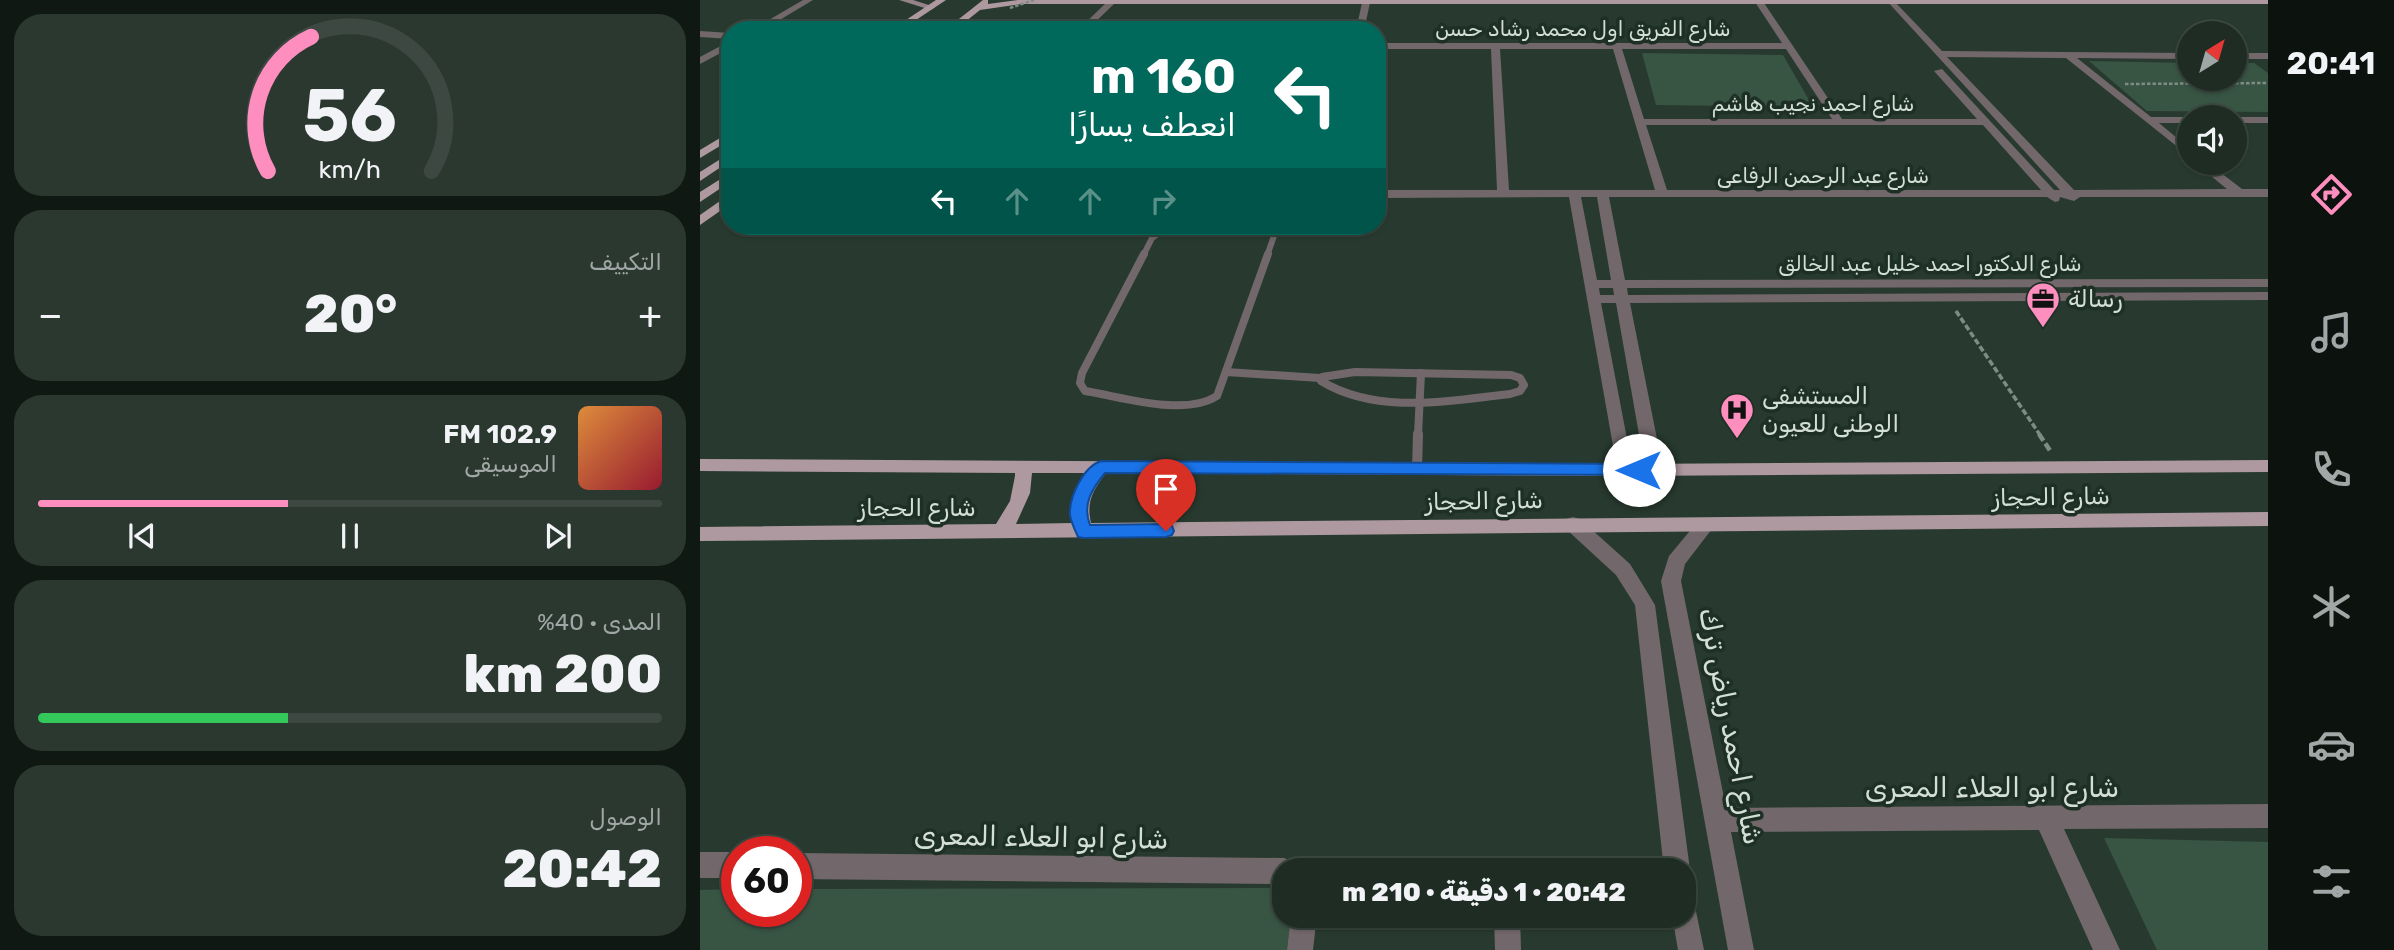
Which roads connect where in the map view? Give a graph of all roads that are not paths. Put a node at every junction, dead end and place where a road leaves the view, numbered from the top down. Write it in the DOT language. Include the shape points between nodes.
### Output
graph roads {
  1 [pos="808,0"];
  2 [pos="902,0"];
  3 [pos="942,0"];
  4 [pos="987,0"];
  5 [pos="1021,1"];
  6 [pos="1875,1"];
  7 [pos="1889,1"];
  8 [pos="2033,1"];
  9 [pos="1759,2"];
  10 [pos="2268,2"];
  11 [pos="1111,3"];
  12 [pos="1366,3"];
  13 [pos="932,7"];
  14 [pos="975,8"];
  15 [pos="772,21"];
  16 [pos="909,21"];
  17 [pos="960,21"];
  18 [pos="1092,21"];
  19 [pos="1362,21"];
  20 [pos="700,34"];
  21 [pos="721,35"];
  22 [pos="1386,46"];
  23 [pos="1495,46"];
  24 [pos="1616,46"];
  25 [pos="1788,46"];
  26 [pos="721,49"];
  27 [pos="1939,54"];
  28 [pos="2068,55"];
  29 [pos="2177,55"];
  30 [pos="2263,56"];
  31 [pos="700,61"];
  32 [pos="2268,63"];
  33 [pos="2149,120"];
  34 [pos="2177,120"];
  35 [pos="2247,120"];
  36 [pos="2268,120"];
  37 [pos="1640,122"];
  38 [pos="1839,122"];
  39 [pos="1985,122"];
  40 [pos="721,141"];
  41 [pos="2177,143"];
  42 [pos="700,155"];
  43 [pos="721,162"];
  44 [pos="2216,175"];
  45 [pos="700,177"];
  46 [pos="721,183"];
  47 [pos="2239,193"];
  48 [pos="2268,193"];
  49 [pos="1386,194"];
  50 [pos="1503,194"];
  51 [pos="1662,194"];
  52 [pos="700,198"];
  53 [pos="2055,198"];
  54 [pos="2075,198"];
  55 [pos="1576,199"];
  56 [pos="1603,199"];
  57 [pos="2268,202"];
  58 [pos="1386,203"];
  59 [pos="721,206"];
  60 [pos="700,221"];
  61 [pos="1155,235"];
  62 [pos="1274,235"];
  63 [pos="2264,289"];
  64 [pos="1593,292"];
  65 [pos="1620,292"];
  66 [pos="1226,372"];
  67 [pos="1421,373"];
  68 [pos="1321,378"];
  69 [pos="1420,401"];
  70 [pos="700,464"];
  71 [pos="2268,466"];
  72 [pos="1023,467"];
  73 [pos="1101,467"];
  74 [pos="1417,469"];
  75 [pos="1654,469"];
  76 [pos="1624,470"];
  77 [pos="2267,520"];
  78 [pos="1573,524"];
  79 [pos="1706,525"];
  80 [pos="1001,532"];
  81 [pos="1084,532"];
  82 [pos="700,534"];
  83 [pos="2268,816"];
  84 [pos="2046,818"];
  85 [pos="1716,820"];
  86 [pos="1676,858"];
  87 [pos="700,865"];
  88 [pos="721,865"];
  89 [pos="812,866"];
  90 [pos="1272,871"];
  91 [pos="1303,928"];
  92 [pos="1507,928"];
  93 [pos="1688,928"];
  94 [pos="1300,950"];
  95 [pos="1508,950"];
  96 [pos="1691,950"];
  97 [pos="1741,950"];
  98 [pos="2107,950"];
  1 -- 15 [label="street"];
  2 -- 13 [label="main road"];
  3 -- 13 [label="main road"];
  4 -- 14 [label="main road"];
  5 -- 11 [label="main road"];
  5 -- 14 [label="main road"];
  6 -- 7 [label="main road"];
  6 -- 9 [label="main road"];
  6 -- 39 [label="street"];
  7 -- 8 [label="main road"];
  7 -- 27 [label="street"];
  8 -- 10 [label="main road"];
  9 -- 12 [label="main road"];
  9 -- 25 [label="street"];
  11 -- 12 [label="main road"];
  11 -- 18 [label="street"];
  12 -- 19 [label="street"];
  13 -- 16 [label="main road"];
  14 -- 17 [label="main road"];
  20 -- 21 [label="street"];
  22 -- 23 [label="street, شارع الفريق اول محمد رشاد حسن"];
  23 -- 24 [label="street, شارع الفريق اول محمد رشاد حسن"];
  23 -- 50 [label="street"];
  24 -- 25 [label="street, شارع الفريق اول محمد رشاد حسن"];
  24 -- 37 [label="street"];
  25 -- 38 [label="street"];
  26 -- 31 [label="street"];
  27 -- 28 [label="street"];
  27 -- 54 [label="street"];
  28 -- 29 [label="street"];
  28 -- 33 [label="street"];
  30 -- 32 [label="street"];
  33 -- 34 [label="street"];
  33 -- 41 [label="street"];
  35 -- 36 [label="street"];
  37 -- 38 [label="street, شارع احمد نجيب هاشم"];
  37 -- 51 [label="street"];
  38 -- 39 [label="street, شارع احمد نجيب هاشم"];
  39 -- 53 [label="street"];
  40 -- 42 [label="main road"];
  43 -- 45 [label="main road"];
  44 -- 47 [label="street"];
  46 -- 52 [label="main road"];
  47 -- 48 [label="street, شارع عبد الرحمن الرفاعى"];
  47 -- 54 [label="street, شارع عبد الرحمن الرفاعى"];
  49 -- 50 [label="street, شارع عبد الرحمن الرفاعى"];
  50 -- 55 [label="street, شارع عبد الرحمن الرفاعى"];
  51 -- 53 [label="street, شارع عبد الرحمن الرفاعى"];
  51 -- 56 [label="street, شارع عبد الرحمن الرفاعى"];
  53 -- 54 [label="street, شارع عبد الرحمن الرفاعى"];
  53 -- 56 [label="street, شارع عبد الرحمن الرفاعى"];
  54 -- 57 [label="street, شارع عبد الرحمن الرفاعى"];
  55 -- 56 [label="street, شارع عبد الرحمن الرفاعى"];
  55 -- 58 [label="street, شارع عبد الرحمن الرفاعى"];
  55 -- 64 [label="street"];
  56 -- 65 [label="street"];
  59 -- 60 [label="main road"];
  61 -- 66 [label="lane" via="1082,373 1081,387 1097,394 1191,407 1217,396"];
  62 -- 66 [label="lane"];
  63 -- 65 [label="street, شارع الدكتور احمد خليل عبد الخالق"];
  63 -- 65 [label="street, شارع الدكتور احمد خليل عبد الخالق" via="1947,297"];
  64 -- 65 [label="street, شارع الدكتور احمد خليل عبد الخالق"];
  64 -- 76 [label="street"];
  65 -- 75 [label="street"];
  66 -- 68 [label="lane"];
  67 -- 68 [label="lane" via="1355,372"];
  67 -- 69 [label="lane"];
  67 -- 69 [label="lane" via="1511,374 1524,384 1510,394"];
  68 -- 69 [label="lane" via="1329,387 1363,398"];
  69 -- 74 [label="lane"];
  70 -- 72 [label="main road, شارع الحجاز"];
  71 -- 75 [label="main road, شارع الحجاز"];
  72 -- 73 [label="main road, شارع الحجاز"];
  72 -- 80 [label="main road" via="1021,498"];
  73 -- 74 [label="main road, شارع الحجاز"];
  73 -- 81 [label="main road" via="1079,500"];
  74 -- 76 [label="main road, شارع الحجاز"];
  75 -- 76 [label="main road, شارع الحجاز"];
  77 -- 79 [label="main road, شارع الحجاز"];
  78 -- 79 [label="main road, شارع الحجاز"];
  78 -- 81 [label="main road, شارع الحجاز"];
  78 -- 86 [label="street" via="1618,562 1635,582 1645,606"];
  79 -- 85 [label="street, شارع احمد رياض ترك" via="1676,561 1671,581"];
  80 -- 81 [label="main road, شارع الحجاز"];
  80 -- 82 [label="main road, شارع الحجاز"];
  83 -- 84 [label="street, شارع ابو العلاء المعرى"];
  84 -- 85 [label="street, شارع ابو العلاء المعرى"];
  84 -- 98 [label="street"];
  85 -- 97 [label="street, شارع احمد رياض ترك"];
  87 -- 88 [label="street"];
  89 -- 90 [label="street, شارع ابو العلاء المعرى"];
  91 -- 94 [label="street"];
  92 -- 95 [label="street"];
  93 -- 96 [label="street"];
}
